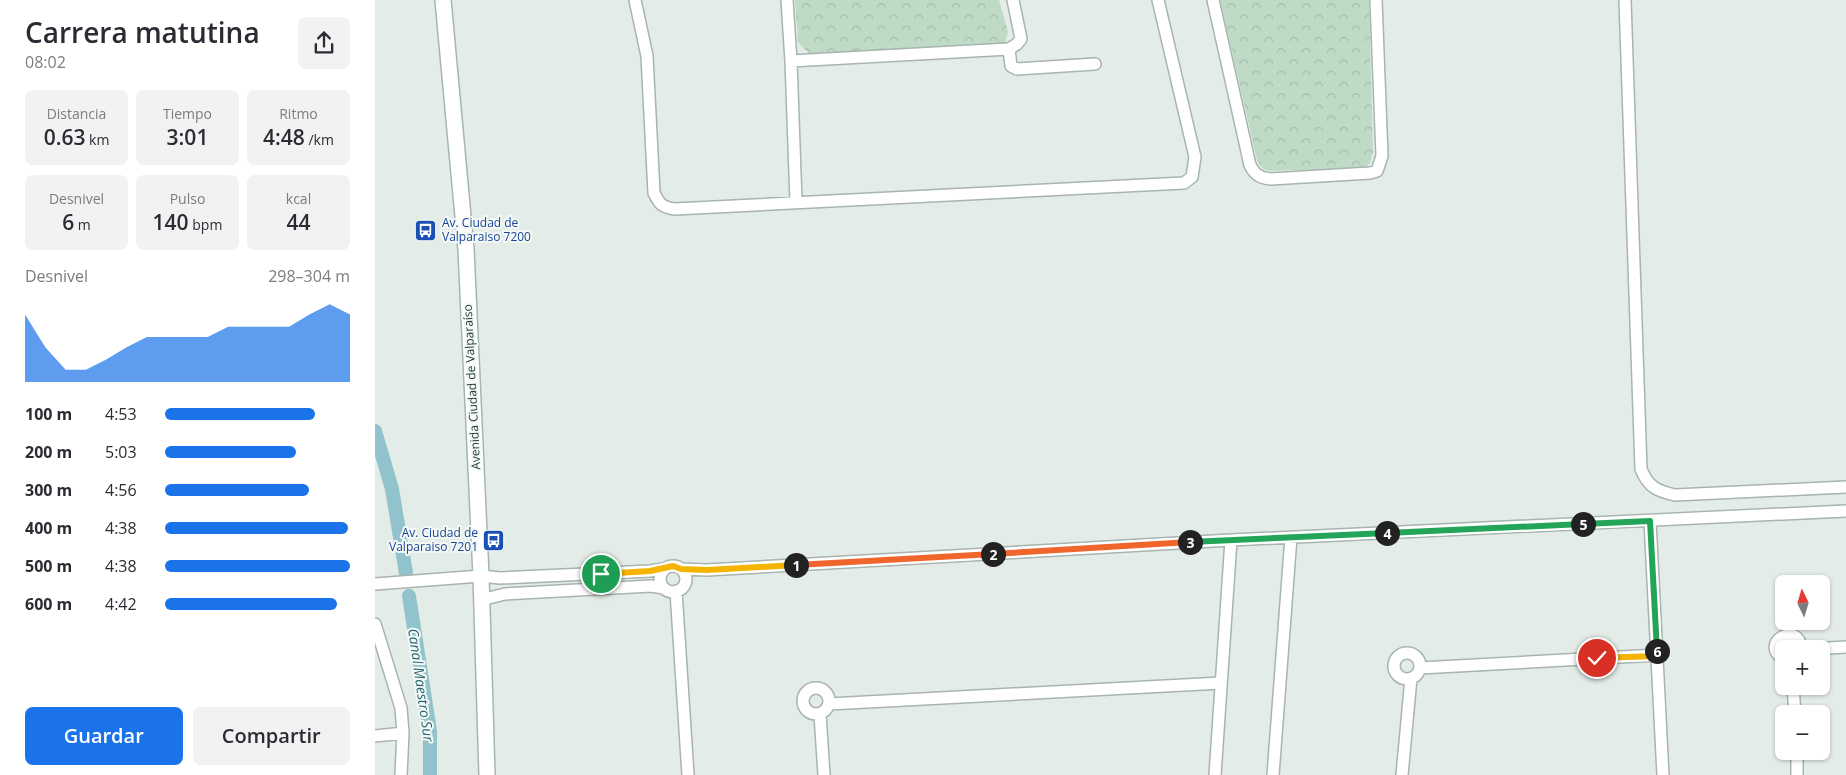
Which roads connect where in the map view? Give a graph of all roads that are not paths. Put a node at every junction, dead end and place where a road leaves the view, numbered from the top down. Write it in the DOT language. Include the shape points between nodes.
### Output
graph roads {
  1 [pos="443,0"];
  2 [pos="635,0"];
  3 [pos="787,0"];
  4 [pos="1013,0"];
  5 [pos="1158,0"];
  6 [pos="1213,0"];
  7 [pos="1377,0"];
  8 [pos="1625,0"];
  9 [pos="1009,49"];
  10 [pos="791,61"];
  11 [pos="1095,64"];
  12 [pos="796,202"];
  13 [pos="1846,487"];
  14 [pos="1846,511"];
  15 [pos="1650,521"];
  16 [pos="1291,537"];
  17 [pos="1231,540"];
  18 [pos="664,569"];
  19 [pos="681,569"];
  20 [pos="707,570"];
  21 [pos="481,576"];
  22 [pos="375,584"];
  23 [pos="664,588"];
  24 [pos="680,588"];
  25 [pos="481,600"];
  26 [pos="375,624"];
  27 [pos="1778,640"];
  28 [pos="1798,640"];
  29 [pos="1846,647"];
  30 [pos="1830,648"];
  31 [pos="1657,656"];
  32 [pos="1420,668"];
  33 [pos="1411,678"];
  34 [pos="1221,683"];
  35 [pos="829,704"];
  36 [pos="820,714"];
  37 [pos="403,733"];
  38 [pos="375,736"];
  39 [pos="1797,760"];
  40 [pos="401,775"];
  41 [pos="487,775"];
  42 [pos="688,775"];
  43 [pos="824,775"];
  44 [pos="1215,775"];
  45 [pos="1273,775"];
  46 [pos="1402,775"];
  47 [pos="1663,775"];
  48 [pos="1797,775"];
  1 -- 21 [label="main road, Avenida Ciudad de Valparaíso" via="466,249"];
  2 -- 12 [label="street" via="647,56 654,193 659,204 675,209"];
  3 -- 10 [label="street"];
  4 -- 9 [label="street" via="1021,39"];
  5 -- 12 [label="street" via="1195,157 1192,177 1184,183"];
  6 -- 7 [label="street" via="1250,165 1254,173 1271,179 1377,171 1382,156"];
  8 -- 13 [label="street" via="1641,468 1645,480 1663,493 1675,495"];
  9 -- 10 [label="street"];
  9 -- 11 [label="street" via="1011,66 1017,69"];
  10 -- 12 [label="street"];
  14 -- 15 [label="street"];
  15 -- 16 [label="street"];
  15 -- 31 [label="street"];
  16 -- 17 [label="street"];
  16 -- 45 [label="street"];
  17 -- 20 [label="street"];
  17 -- 34 [label="street"];
  18 -- 19 [label="street" via="673,566"];
  18 -- 21 [label="street" via="501,578"];
  18 -- 23 [label="street" via="660,576"];
  19 -- 20 [label="street"];
  19 -- 24 [label="street" via="685,576"];
  20 -- 24 [label="street" via="692,576"];
  21 -- 22 [label="street"];
  21 -- 25 [label="main road, Avenida Ciudad de Valparaíso"];
  23 -- 24 [label="street" via="668,591"];
  23 -- 25 [label="street" via="505,594"];
  24 -- 42 [label="street"];
  25 -- 41 [label="main road, Avenida Ciudad de Valparaíso"];
  26 -- 37 [label="street" via="398,694"];
  27 -- 28 [label="street" via="1783,635 1792,635"];
  29 -- 30 [label="street"];
  31 -- 32 [label="street"];
  31 -- 47 [label="street"];
  32 -- 33 [label="street"];
  32 -- 33 [label="street" via="1415,656 1407,653 1399,656 1394,663 1395,672 1402,678"];
  33 -- 46 [label="street"];
  34 -- 35 [label="street"];
  34 -- 44 [label="street"];
  35 -- 36 [label="street"];
  35 -- 36 [label="street" via="828,695 821,689 812,689 805,695 805,707"];
  36 -- 43 [label="street"];
  37 -- 38 [label="street"];
  37 -- 40 [label="street"];
  39 -- 48 [label="street"];
}
